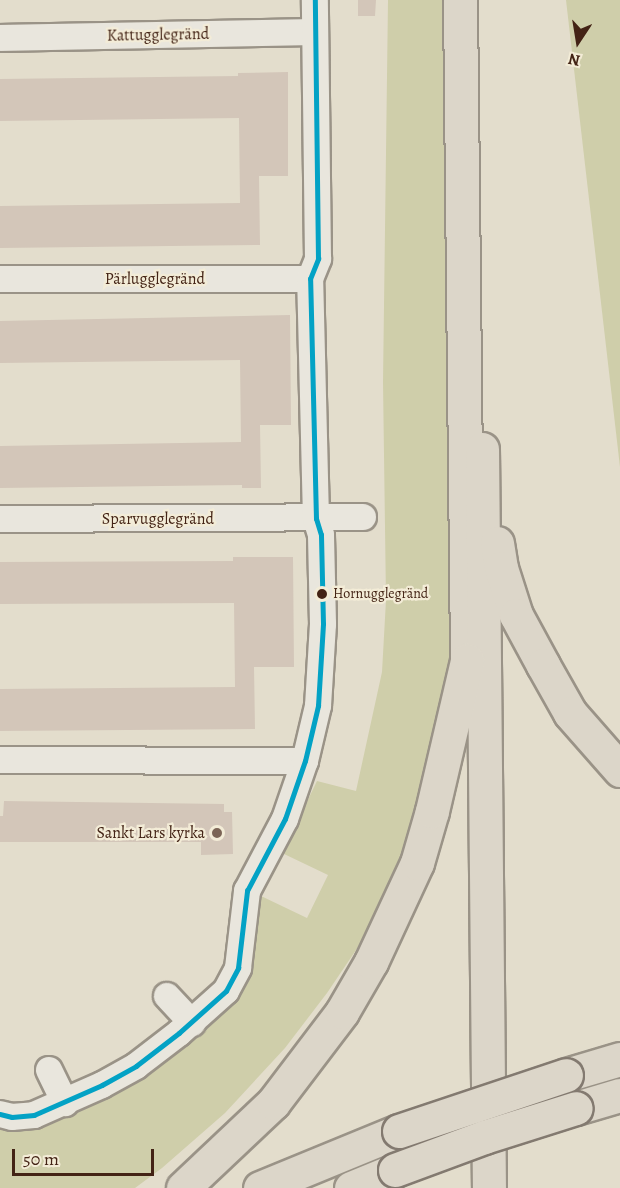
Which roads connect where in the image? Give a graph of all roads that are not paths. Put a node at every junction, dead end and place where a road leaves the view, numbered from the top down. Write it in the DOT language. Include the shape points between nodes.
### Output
graph roads {
  1 [pos="315,0"];
  2 [pos="460,0"];
  3 [pos="476,0"];
  4 [pos="315,32"];
  5 [pos="0,38"];
  6 [pos="0,279"];
  7 [pos="310,279"];
  8 [pos="482,449"];
  9 [pos="363,518"];
  10 [pos="0,519"];
  11 [pos="316,519"];
  12 [pos="467,660"];
  13 [pos="0,760"];
  14 [pos="305,761"];
  15 [pos="620,770"];
  16 [pos="167,996"];
  17 [pos="192,1023"];
  18 [pos="620,1059"];
  19 [pos="49,1070"];
  20 [pos="620,1095"];
  21 [pos="65,1103"];
  22 [pos="0,1114"];
  23 [pos="183,1188"];
  24 [pos="260,1188"];
  25 [pos="351,1188"];
  26 [pos="472,1188"];
  27 [pos="489,1188"];
  1 -- 4 [label="street"];
  2 -- 12 [label="main road"];
  3 -- 8 [label="main road"];
  4 -- 5 [label="street, Kattugglegränd"];
  4 -- 7 [label="street" via="318,259"];
  6 -- 7 [label="street, Pärlugglegränd"];
  7 -- 11 [label="street"];
  8 -- 15 [label="main road" via="501,568 516,615 570,713"];
  8 -- 27 [label="main road"];
  9 -- 11 [label="street, Sparvugglegränd"];
  10 -- 11 [label="street, Sparvugglegränd"];
  11 -- 14 [label="street" via="321,535 322,670"];
  12 -- 23 [label="main road" via="417,863 371,962 342,1012 273,1103"];
  12 -- 26 [label="main road"];
  13 -- 14 [label="street"];
  14 -- 17 [label="street" via="285,819 247,891 238,968 226,991"];
  16 -- 17 [label="street"];
  17 -- 21 [label="street" via="135,1065"];
  18 -- 24 [label="main road, bridge" via="399,1131"];
  19 -- 21 [label="street"];
  20 -- 25 [label="main road, bridge" via="484,1137"];
  21 -- 22 [label="street" via="34,1115"];
}
